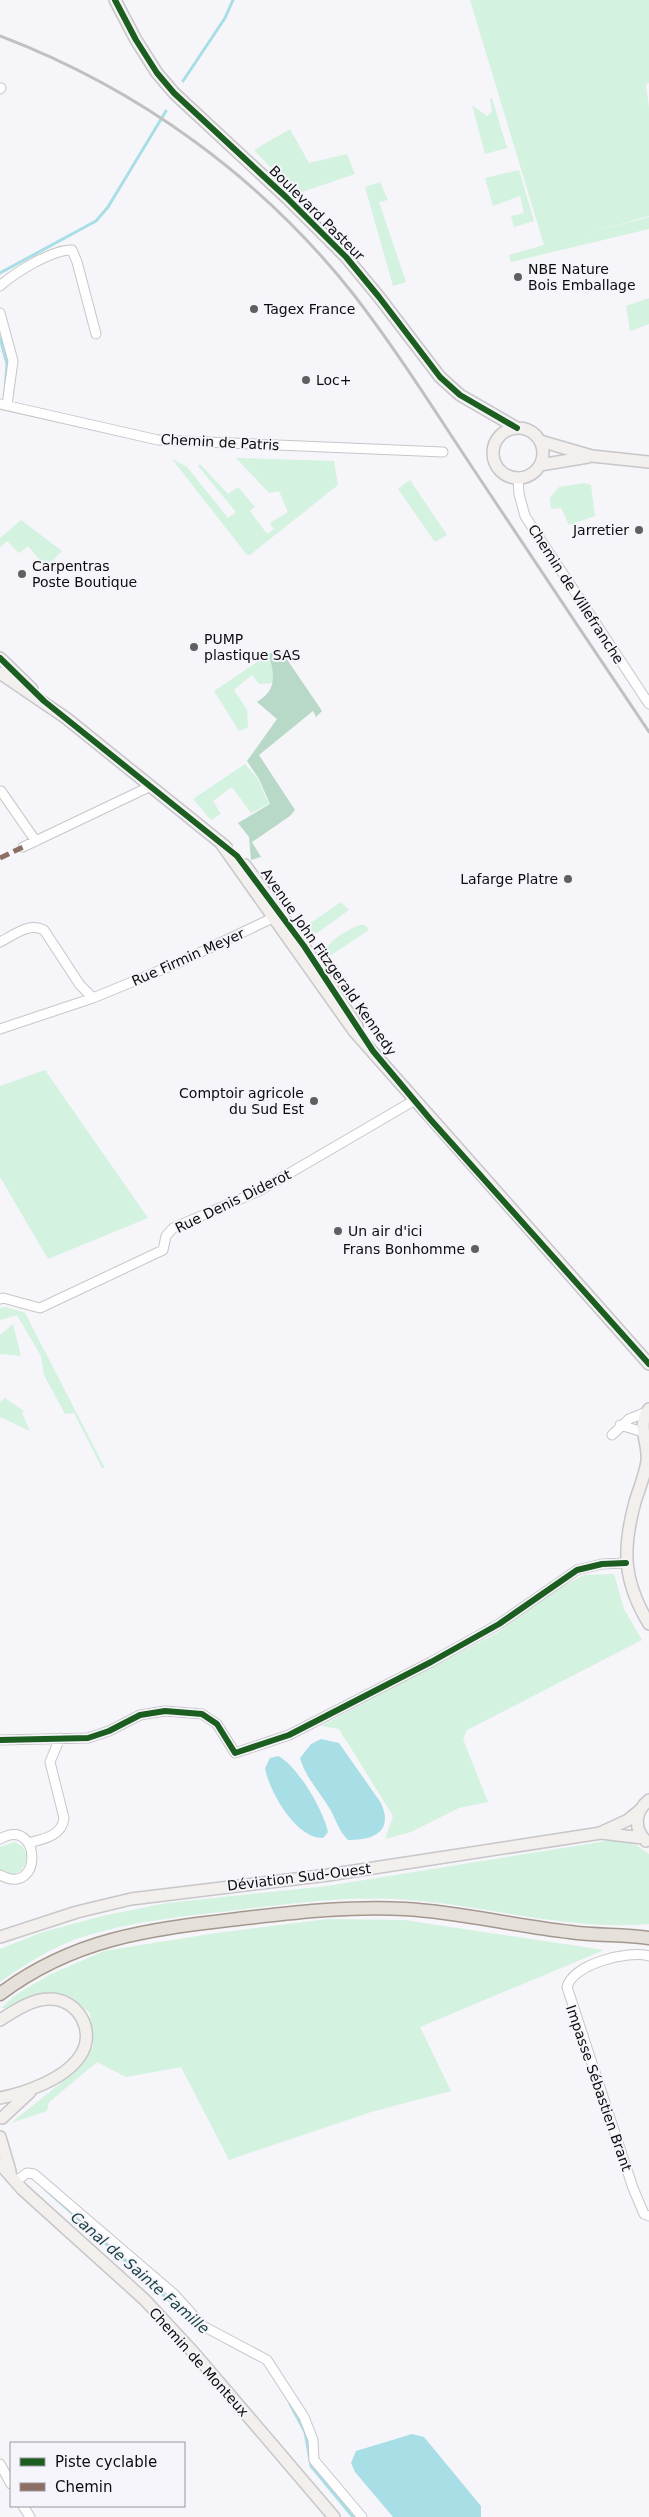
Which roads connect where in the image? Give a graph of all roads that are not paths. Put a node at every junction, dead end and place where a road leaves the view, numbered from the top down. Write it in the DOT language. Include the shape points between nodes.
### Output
graph roads {
  1 [pos="116,0"];
  2 [pos="0,286"];
  3 [pos="0,313"];
  4 [pos="96,334"];
  5 [pos="4,404"];
  6 [pos="491,413"];
  7 [pos="517,428"];
  8 [pos="499,438"];
  9 [pos="540,441"];
  10 [pos="443,452"];
  11 [pos="592,456"];
  12 [pos="649,462"];
  13 [pos="540,465"];
  14 [pos="518,478"];
  15 [pos="0,658"];
  16 [pos="0,673"];
  17 [pos="44,701"];
  18 [pos="649,704"];
  19 [pos="151,786"];
  20 [pos="1,791"];
  21 [pos="35,840"];
  22 [pos="23,847"];
  23 [pos="278,916"];
  24 [pos="0,942"];
  25 [pos="93,998"];
  26 [pos="0,1029"];
  27 [pos="415,1100"];
  28 [pos="0,1299"];
  29 [pos="647,1364"];
  30 [pos="648,1410"];
  31 [pos="620,1425"];
  32 [pos="612,1435"];
  33 [pos="646,1438"];
  34 [pos="649,1482"];
  35 [pos="634,1507"];
  36 [pos="626,1562"];
  37 [pos="649,1624"];
  38 [pos="60,1738"];
  39 [pos="0,1740"];
  40 [pos="649,1800"];
  41 [pos="639,1811"];
  42 [pos="601,1833"];
  43 [pos="0,1839"];
  44 [pos="646,1841"];
  45 [pos="28,1843"];
  46 [pos="0,1875"];
  47 [pos="649,1931"];
  48 [pos="630,1935"];
  49 [pos="0,1937"];
  50 [pos="649,1938"];
  51 [pos="649,1956"];
  52 [pos="0,1994"];
  53 [pos="0,2020"];
  54 [pos="33,2090"];
  55 [pos="0,2098"];
  56 [pos="1,2119"];
  57 [pos="0,2137"];
  58 [pos="0,2164"];
  59 [pos="13,2178"];
  60 [pos="649,2216"];
  61 [pos="0,2464"];
  62 [pos="10,2482"];
  63 [pos="334,2517"];
  64 [pos="362,2517"];
  1 -- 6 [label="street, Boulevard Pasteur" via="136,40 174,93 346,257 440,378 460,395"];
  2 -- 4 [label="street" via="9,277 62,250 72,250"];
  3 -- 5 [label="street" via="13,361"];
  5 -- 10 [label="street, Chemin de Patris" via="158,440"];
  6 -- 7 [label="street, Boulevard Pasteur"];
  6 -- 8 [label="street"];
  7 -- 8 [label="street"];
  7 -- 9 [label="street" via="530,432"];
  8 -- 14 [label="street" via="494,450 496,464 505,474"];
  9 -- 11 [label="street"];
  9 -- 13 [label="street" via="543,448"];
  11 -- 12 [label="street"];
  11 -- 13 [label="street"];
  13 -- 14 [label="street" via="531,474"];
  14 -- 18 [label="street, Chemin de Villefranche" via="525,516"];
  15 -- 17 [label="street, Avenue John Fitzgerald Kennedy"];
  16 -- 17 [label="street, Avenue John Fitzgerald Kennedy"];
  17 -- 19 [label="street, Avenue John Fitzgerald Kennedy"];
  19 -- 21 [label="street"];
  19 -- 23 [label="street, Avenue John Fitzgerald Kennedy" via="220,842"];
  20 -- 21 [label="street"];
  21 -- 22 [label="street"];
  23 -- 25 [label="street, Rue Firmin Meyer"];
  23 -- 27 [label="street, Avenue John Fitzgerald Kennedy" via="338,1012"];
  24 -- 25 [label="street" via="28,927 44,930 80,985"];
  25 -- 26 [label="street, Rue Firmin Meyer"];
  27 -- 28 [label="street, Rue Denis Diderot" via="259,1191 173,1228 166,1236 163,1250 40,1308"];
  27 -- 29 [label="street, Avenue John Fitzgerald Kennedy"];
  30 -- 31 [label="street"];
  30 -- 33 [label="street" via="642,1425"];
  31 -- 32 [label="street"];
  31 -- 33 [label="street"];
  33 -- 35 [label="street" via="647,1461"];
  34 -- 35 [label="street"];
  35 -- 36 [label="street"];
  36 -- 37 [label="street" via="632,1592"];
  36 -- 38 [label="street" via="577,1570 499,1624 423,1667 289,1735 235,1753 217,1724 202,1714 186,1712 140,1715 88,1738"];
  38 -- 39 [label="street"];
  38 -- 45 [label="street" via="50,1762 63,1824 56,1834"];
  40 -- 41 [label="street"];
  41 -- 42 [label="street"];
  41 -- 44 [label="street" via="637,1825"];
  42 -- 44 [label="street"];
  42 -- 49 [label="street, Déviation Sud-Ouest" via="328,1875 131,1899 77,1912"];
  43 -- 45 [label="street" via="16,1836"];
  45 -- 46 [label="street" via="33,1855 28,1872 16,1878"];
  47 -- 48 [label="main road"];
  48 -- 50 [label="main road"];
  48 -- 52 [label="main road" via="567,1932 407,1909 342,1908 162,1928 104,1940 36,1970"];
  51 -- 60 [label="street, Impasse Sébastien Brant" via="603,1960 572,1976 567,1987 633,2188 644,2214"];
  53 -- 54 [label="street" via="29,2004 49,1998 72,2006 83,2020 87,2037 81,2056"];
  54 -- 55 [label="street"];
  54 -- 56 [label="street"];
  57 -- 59 [label="street"];
  58 -- 59 [label="street, Chemin de Monteux"];
  59 -- 63 [label="street, Chemin de Monteux" via="145,2300"];
  59 -- 64 [label="street" via="27,2172 34,2174 174,2294 203,2326 267,2360 304,2417 313,2440 314,2460"];
  61 -- 62 [label="street"];
}
